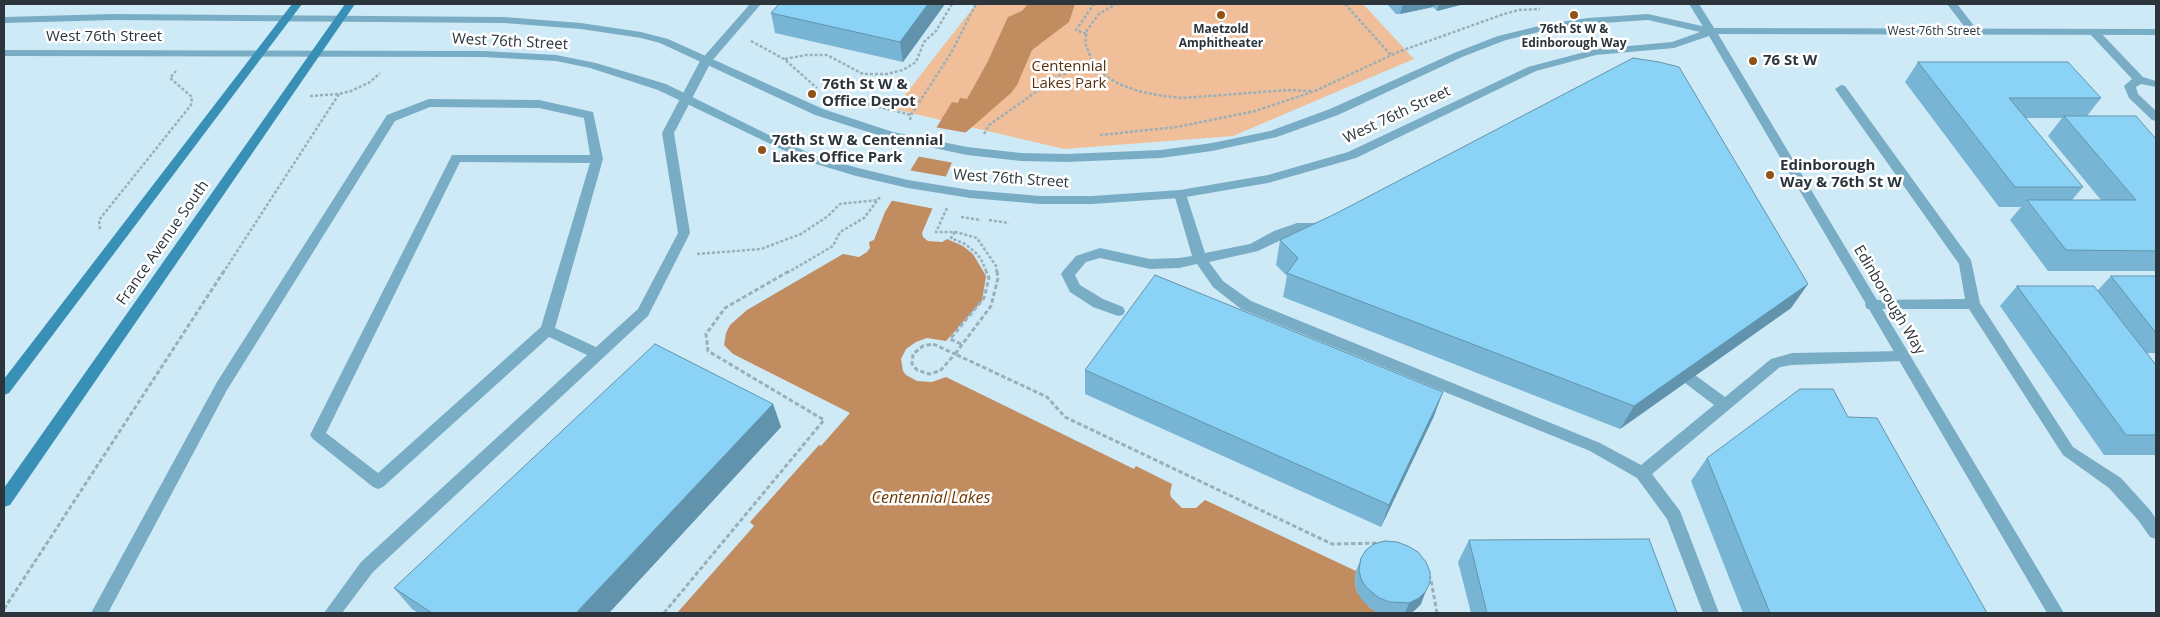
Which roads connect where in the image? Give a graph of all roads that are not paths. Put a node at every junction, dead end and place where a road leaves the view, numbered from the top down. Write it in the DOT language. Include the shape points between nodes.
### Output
graph roads {
  1 [pos="297,4"];
  2 [pos="350,4"];
  3 [pos="756,4"];
  4 [pos="1694,4"];
  5 [pos="1952,4"];
  6 [pos="286,19"];
  7 [pos="4,20"];
  8 [pos="338,20"];
  9 [pos="1711,32"];
  10 [pos="1974,32"];
  11 [pos="2094,32"];
  12 [pos="2156,32"];
  13 [pos="4,53"];
  14 [pos="259,54"];
  15 [pos="315,54"];
  16 [pos="706,61"];
  17 [pos="2140,80"];
  18 [pos="2156,84"];
  19 [pos="1842,89"];
  20 [pos="687,99"];
  21 [pos="2156,117"];
  22 [pos="597,159"];
  23 [pos="1180,194"];
  24 [pos="1331,238"];
  25 [pos="1200,260"];
  26 [pos="1872,304"];
  27 [pos="1973,304"];
  28 [pos="1118,311"];
  29 [pos="547,330"];
  30 [pos="597,353"];
  31 [pos="1903,356"];
  32 [pos="1690,380"];
  33 [pos="4,389"];
  34 [pos="1725,405"];
  35 [pos="1642,473"];
  36 [pos="4,500"];
  37 [pos="2156,532"];
  38 [pos="99,613"];
  39 [pos="332,613"];
  40 [pos="1711,613"];
  41 [pos="2056,613"];
  1 -- 6 [label="main road"];
  2 -- 8 [label="main road, France Avenue South"];
  3 -- 16 [label="street"];
  4 -- 9 [label="street, Edinborough Way"];
  5 -- 10 [label="street"];
  6 -- 7 [label="street, West 76th Street" via="113,17"];
  6 -- 8 [label="street, West 76th Street"];
  6 -- 14 [label="main road"];
  8 -- 15 [label="main road, France Avenue South"];
  8 -- 16 [label="street, West 76th Street" via="504,20 581,26 641,34 682,48"];
  9 -- 10 [label="street, West 76th Street"];
  9 -- 16 [label="street, West 76th Street" via="1648,17 1596,20 1522,32 1458,55 1314,120 1273,134 1212,147 1113,158 1021,157 982,147 911,140 819,112"];
  9 -- 23 [label="street, West 76th Street" via="1674,45 1596,52 1552,63 1515,77 1352,155 1268,180"];
  9 -- 26 [label="street, Edinborough Way"];
  10 -- 11 [label="street, West 76th Street"];
  11 -- 12 [label="street, West 76th Street"];
  11 -- 17 [label="street"];
  13 -- 14 [label="street, West 76th Street"];
  14 -- 15 [label="street, West 76th Street"];
  14 -- 33 [label="main road"];
  15 -- 20 [label="street, West 76th Street" via="484,54 556,58 628,75"];
  15 -- 36 [label="main road, France Avenue South"];
  16 -- 20 [label="street"];
  17 -- 18 [label="street"];
  17 -- 21 [label="street" via="2130,86 2133,95"];
  19 -- 27 [label="street" via="1966,262"];
  20 -- 23 [label="street, West 76th Street" via="755,134 838,167 890,180 970,194 1040,200"];
  20 -- 30 [label="street" via="668,133 684,233 643,312"];
  22 -- 29 [label="street"];
  22 -- 29 [label="street" via="456,158 318,434 378,482"];
  22 -- 38 [label="street" via="589,115 540,104 429,103 391,118 222,386"];
  23 -- 25 [label="street"];
  24 -- 25 [label="street" via="1318,228 1297,227 1253,248"];
  25 -- 28 [label="street" via="1150,264 1100,253 1081,259 1068,274 1075,288"];
  25 -- 35 [label="street" via="1218,284 1246,305 1595,447"];
  26 -- 27 [label="street"];
  26 -- 31 [label="street, Edinborough Way"];
  27 -- 37 [label="street" via="2068,451 2115,483"];
  29 -- 30 [label="street"];
  30 -- 39 [label="street" via="367,567"];
  31 -- 34 [label="street" via="1792,359 1776,363"];
  31 -- 41 [label="street, Edinborough Way"];
  32 -- 34 [label="street"];
  34 -- 35 [label="street"];
  35 -- 40 [label="street" via="1674,516"];
}
